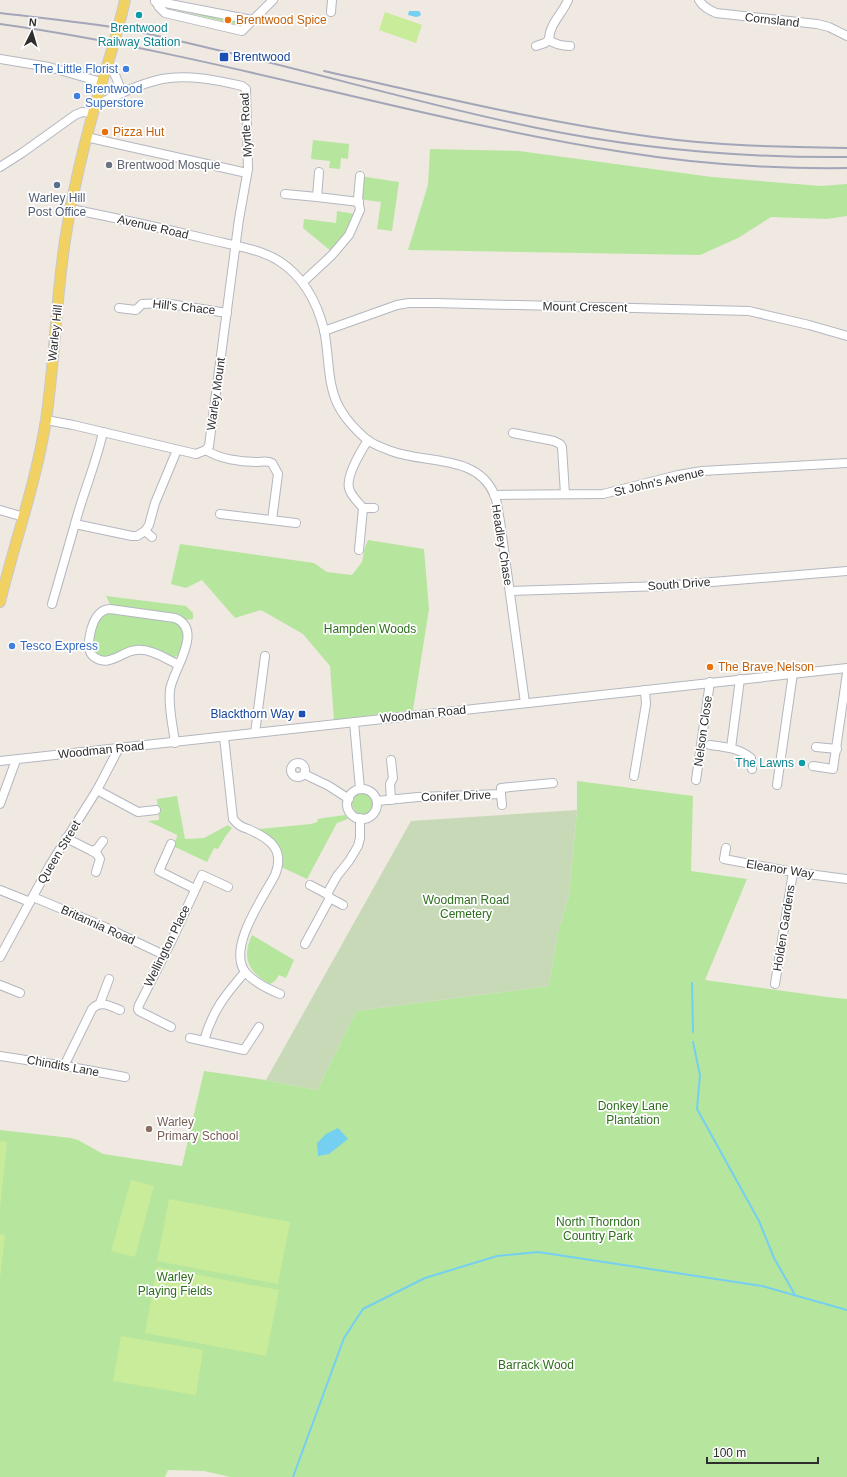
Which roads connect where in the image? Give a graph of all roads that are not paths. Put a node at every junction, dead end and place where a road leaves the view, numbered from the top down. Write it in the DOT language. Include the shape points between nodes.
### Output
graph roads {
  1 [pos="125,0"];
  2 [pos="273,0"];
  3 [pos="332,0"];
  4 [pos="568,0"];
  5 [pos="699,0"];
  6 [pos="155,1"];
  7 [pos="331,12"];
  8 [pos="252,20"];
  9 [pos="847,36"];
  10 [pos="549,40"];
  11 [pos="536,46"];
  12 [pos="570,46"];
  13 [pos="109,58"];
  14 [pos="0,59"];
  15 [pos="101,82"];
  16 [pos="122,93"];
  17 [pos="94,109"];
  18 [pos="86,137"];
  19 [pos="0,167"];
  20 [pos="319,172"];
  21 [pos="247,173"];
  22 [pos="360,176"];
  23 [pos="286,194"];
  24 [pos="317,197"];
  25 [pos="359,202"];
  26 [pos="71,209"];
  27 [pos="235,245"];
  28 [pos="303,282"];
  29 [pos="119,308"];
  30 [pos="227,313"];
  31 [pos="324,331"];
  32 [pos="847,336"];
  33 [pos="46,420"];
  34 [pos="104,432"];
  35 [pos="517,436"];
  36 [pos="368,440"];
  37 [pos="177,450"];
  38 [pos="206,450"];
  39 [pos="847,463"];
  40 [pos="565,494"];
  41 [pos="494,495"];
  42 [pos="363,508"];
  43 [pos="374,508"];
  44 [pos="0,510"];
  45 [pos="220,514"];
  46 [pos="24,517"];
  47 [pos="272,520"];
  48 [pos="296,522"];
  49 [pos="76,524"];
  50 [pos="359,550"];
  51 [pos="847,571"];
  52 [pos="510,591"];
  53 [pos="1,597"];
  54 [pos="52,604"];
  55 [pos="266,656"];
  56 [pos="179,665"];
  57 [pos="847,668"];
  58 [pos="847,672"];
  59 [pos="793,673"];
  60 [pos="740,679"];
  61 [pos="710,682"];
  62 [pos="645,690"];
  63 [pos="525,703"];
  64 [pos="354,722"];
  65 [pos="256,733"];
  66 [pos="224,737"];
  67 [pos="174,743"];
  68 [pos="710,745"];
  69 [pos="816,747"];
  70 [pos="119,748"];
  71 [pos="731,748"];
  72 [pos="837,749"];
  73 [pos="16,760"];
  74 [pos="391,760"];
  75 [pos="0,761"];
  76 [pos="813,766"];
  77 [pos="752,769"];
  78 [pos="304,774"];
  79 [pos="634,776"];
  80 [pos="696,780"];
  81 [pos="553,783"];
  82 [pos="777,785"];
  83 [pos="501,788"];
  84 [pos="360,789"];
  85 [pos="97,790"];
  86 [pos="348,799"];
  87 [pos="391,800"];
  88 [pos="377,801"];
  89 [pos="0,804"];
  90 [pos="502,805"];
  91 [pos="156,810"];
  92 [pos="360,818"];
  93 [pos="66,838"];
  94 [pos="103,841"];
  95 [pos="171,844"];
  96 [pos="726,848"];
  97 [pos="92,851"];
  98 [pos="96,872"];
  99 [pos="793,872"];
  100 [pos="847,879"];
  101 [pos="310,886"];
  102 [pos="228,887"];
  103 [pos="195,889"];
  104 [pos="0,890"];
  105 [pos="328,896"];
  106 [pos="32,900"];
  107 [pos="343,905"];
  108 [pos="304,944"];
  109 [pos="164,955"];
  110 [pos="0,957"];
  111 [pos="245,972"];
  112 [pos="109,979"];
  113 [pos="775,984"];
  114 [pos="0,985"];
  115 [pos="20,993"];
  116 [pos="280,994"];
  117 [pos="100,1003"];
  118 [pos="120,1010"];
  119 [pos="171,1027"];
  120 [pos="259,1027"];
  121 [pos="190,1038"];
  122 [pos="204,1041"];
  123 [pos="0,1056"];
  124 [pos="64,1066"];
  125 [pos="125,1077"];
  1 -- 13 [label="main road, Warley Hill, bridge"];
  2 -- 8 [label="street"];
  3 -- 7 [label="street"];
  4 -- 10 [label="street" via="552,28"];
  5 -- 9 [label="street, Cornsland" via="707,9 716,13 817,24"];
  6 -- 8 [label="street"];
  6 -- 8 [label="street" via="165,13 242,31"];
  10 -- 11 [label="street"];
  10 -- 12 [label="street" via="561,46"];
  13 -- 15 [label="main road, Warley Hill"];
  13 -- 16 [label="street"];
  14 -- 15 [label="street" via="69,72"];
  15 -- 17 [label="main road, Warley Hill"];
  16 -- 17 [label="street, Myrtle Road"];
  16 -- 21 [label="street, Myrtle Road" via="162,79 173,78 242,86 246,89"];
  17 -- 18 [label="main road, Warley Hill"];
  17 -- 19 [label="street, Myrtle Road" via="75,115"];
  18 -- 21 [label="street"];
  18 -- 26 [label="main road, Warley Hill"];
  20 -- 24 [label="street"];
  21 -- 27 [label="street, Warley Mount"];
  22 -- 25 [label="street"];
  23 -- 24 [label="street"];
  24 -- 25 [label="street"];
  25 -- 28 [label="street" via="359,213 348,235 332,255"];
  26 -- 27 [label="street, Avenue Road"];
  26 -- 33 [label="main road, Warley Hill" via="64,250"];
  27 -- 28 [label="street, Headley Chase" via="279,261"];
  27 -- 30 [label="street, Warley Mount"];
  28 -- 31 [label="street, Headley Chase" via="313,298"];
  29 -- 30 [label="street, Hill's Chace" via="136,310 142,304 164,302"];
  30 -- 38 [label="street, Warley Mount" via="209,446"];
  31 -- 32 [label="street, Mount Crescent" via="397,305 435,303 749,311"];
  31 -- 36 [label="street, Headley Chase" via="332,386 341,411"];
  33 -- 34 [label="street"];
  33 -- 46 [label="main road, Warley Hill"];
  34 -- 37 [label="street"];
  34 -- 49 [label="street"];
  35 -- 40 [label="street" via="560,444"];
  36 -- 41 [label="street, Headley Chase" via="401,454 467,467 480,475"];
  36 -- 42 [label="street" via="349,478 348,487"];
  37 -- 38 [label="street" via="196,454"];
  37 -- 49 [label="street" via="157,498 148,534 132,536"];
  38 -- 47 [label="street" via="226,459 256,462 267,460 276,467 278,474"];
  39 -- 40 [label="street, St John's Avenue" via="702,470 603,494"];
  40 -- 41 [label="street, St John's Avenue"];
  41 -- 52 [label="street, Headley Chase"];
  42 -- 43 [label="street"];
  42 -- 50 [label="street"];
  44 -- 46 [label="street"];
  45 -- 47 [label="street"];
  46 -- 53 [label="main road, Warley Hill"];
  47 -- 48 [label="street"];
  49 -- 54 [label="street"];
  51 -- 52 [label="street, South Drive" via="663,586"];
  52 -- 63 [label="street, Headley Chase"];
  55 -- 65 [label="street"];
  56 -- 56 [label="street" via="187,636 186,627 180,620 110,609 100,613 94,621 89,645 91,653 97,658 110,660 132,650 144,650"];
  56 -- 67 [label="street" via="170,690"];
  57 -- 59 [label="street, Woodman Road"];
  58 -- 72 [label="street"];
  59 -- 60 [label="street, Woodman Road"];
  59 -- 82 [label="street"];
  60 -- 61 [label="street, Woodman Road"];
  60 -- 71 [label="street"];
  61 -- 62 [label="street, Woodman Road"];
  61 -- 80 [label="street, Nelson Close"];
  62 -- 63 [label="street, Woodman Road"];
  62 -- 79 [label="street" via="646,704"];
  63 -- 64 [label="street, Woodman Road"];
  64 -- 65 [label="street, Woodman Road"];
  64 -- 84 [label="street"];
  65 -- 66 [label="street, Woodman Road"];
  66 -- 67 [label="street, Woodman Road"];
  66 -- 111 [label="street" via="233,819 237,825 271,842 277,849 279,860 276,876 244,932 240,951"];
  67 -- 70 [label="street, Woodman Road"];
  68 -- 71 [label="street"];
  69 -- 72 [label="street"];
  70 -- 73 [label="street, Woodman Road"];
  70 -- 85 [label="street, Queen Street"];
  71 -- 77 [label="street" via="751,758"];
  72 -- 76 [label="street" via="833,769"];
  73 -- 75 [label="street, Woodman Road"];
  73 -- 89 [label="street"];
  74 -- 87 [label="street"];
  78 -- 86 [label="street"];
  81 -- 83 [label="street, Conifer Drive"];
  83 -- 87 [label="street, Conifer Drive" via="462,796"];
  83 -- 90 [label="street"];
  84 -- 86 [label="street"];
  84 -- 88 [label="street" via="369,790 376,796"];
  85 -- 91 [label="street" via="138,812"];
  85 -- 93 [label="street, Queen Street"];
  86 -- 92 [label="street" via="350,813"];
  87 -- 88 [label="street, Conifer Drive"];
  88 -- 92 [label="street" via="372,814 368,818"];
  92 -- 105 [label="street" via="358,846 337,876"];
  93 -- 97 [label="street"];
  93 -- 106 [label="street, Queen Street"];
  94 -- 97 [label="street"];
  95 -- 103 [label="street" via="159,871"];
  96 -- 99 [label="street, Eleanor Way" via="724,859"];
  97 -- 98 [label="street" via="100,859"];
  99 -- 100 [label="street, Eleanor Way"];
  99 -- 113 [label="street, Holden Gardens"];
  101 -- 105 [label="street"];
  102 -- 103 [label="street, Wellington Place" via="202,875"];
  103 -- 109 [label="street, Wellington Place"];
  104 -- 106 [label="street, Britannia Road"];
  105 -- 107 [label="street"];
  105 -- 108 [label="street"];
  106 -- 109 [label="street, Britannia Road" via="106,927"];
  106 -- 110 [label="street, Queen Street"];
  109 -- 119 [label="street, Wellington Place" via="138,1009"];
  111 -- 116 [label="street"];
  111 -- 122 [label="street" via="224,996"];
  112 -- 117 [label="street"];
  114 -- 115 [label="street"];
  117 -- 118 [label="street"];
  117 -- 124 [label="street" via="92,1009"];
  120 -- 122 [label="street" via="244,1050"];
  121 -- 122 [label="street"];
  123 -- 124 [label="street, Chindits Lane"];
  124 -- 125 [label="street, Chindits Lane"];
}
